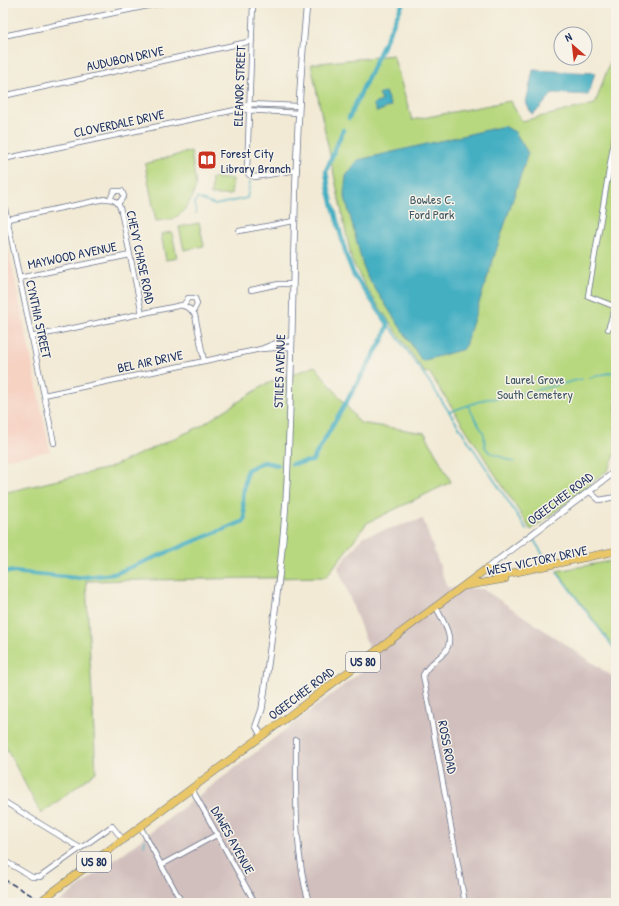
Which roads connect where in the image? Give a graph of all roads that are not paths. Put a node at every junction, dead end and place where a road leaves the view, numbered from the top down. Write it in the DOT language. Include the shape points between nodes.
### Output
graph roads {
  1 [pos="162,3"];
  2 [pos="253,3"];
  3 [pos="308,3"];
  4 [pos="3,36"];
  5 [pos="252,41"];
  6 [pos="3,96"];
  7 [pos="248,104"];
  8 [pos="299,106"];
  9 [pos="240,109"];
  10 [pos="248,111"];
  11 [pos="299,113"];
  12 [pos="616,128"];
  13 [pos="3,159"];
  14 [pos="297,170"];
  15 [pos="110,198"];
  16 [pos="3,199"];
  17 [pos="118,204"];
  18 [pos="5,220"];
  19 [pos="294,221"];
  20 [pos="238,231"];
  21 [pos="130,254"];
  22 [pos="19,278"];
  23 [pos="292,284"];
  24 [pos="251,290"];
  25 [pos="183,306"];
  26 [pos="616,306"];
  27 [pos="193,312"];
  28 [pos="142,314"];
  29 [pos="608,329"];
  30 [pos="31,337"];
  31 [pos="292,340"];
  32 [pos="291,347"];
  33 [pos="261,349"];
  34 [pos="204,361"];
  35 [pos="44,395"];
  36 [pos="54,443"];
  37 [pos="616,471"];
  38 [pos="588,491"];
  39 [pos="616,497"];
  40 [pos="616,551"];
  41 [pos="616,555"];
  42 [pos="486,569"];
  43 [pos="464,586"];
  44 [pos="436,608"];
  45 [pos="262,737"];
  46 [pos="296,740"];
  47 [pos="192,789"];
  48 [pos="3,801"];
  49 [pos="141,828"];
  50 [pos="218,834"];
  51 [pos="124,841"];
  52 [pos="80,848"];
  53 [pos="3,860"];
  54 [pos="161,865"];
  55 [pos="38,903"];
  56 [pos="182,903"];
  57 [pos="255,903"];
  58 [pos="309,903"];
  59 [pos="466,903"];
  1 -- 4 [label="street"];
  2 -- 5 [label="street, ELEANOR STREET"];
  3 -- 8 [label="street, STILES AVENUE"];
  5 -- 6 [label="street, AUDUBON DRIVE"];
  5 -- 7 [label="street, ELEANOR STREET"];
  7 -- 8 [label="street"];
  7 -- 9 [label="street, CLOVERDALE DRIVE"];
  7 -- 10 [label="street, ELEANOR STREET"];
  8 -- 11 [label="street, STILES AVENUE"];
  9 -- 10 [label="street, CLOVERDALE DRIVE"];
  9 -- 13 [label="street, CLOVERDALE DRIVE"];
  10 -- 11 [label="street, CLOVERDALE DRIVE"];
  10 -- 14 [label="street, ELEANOR STREET" via="249,176"];
  11 -- 14 [label="street, STILES AVENUE"];
  12 -- 26 [label="street" via="588,296"];
  14 -- 19 [label="street, STILES AVENUE"];
  15 -- 17 [label="street, CHEVY CHASE ROAD"];
  15 -- 17 [label="street" via="114,191 122,191 123,197"];
  15 -- 18 [label="street, CHEVY CHASE ROAD"];
  16 -- 18 [label="street, CYNTHIA STREET"];
  17 -- 21 [label="street, CHEVY CHASE ROAD"];
  18 -- 22 [label="street, CYNTHIA STREET"];
  19 -- 20 [label="street"];
  19 -- 23 [label="street, STILES AVENUE"];
  21 -- 22 [label="street, MAYWOOD AVENUE"];
  21 -- 28 [label="street, CHEVY CHASE ROAD"];
  22 -- 30 [label="street, CYNTHIA STREET"];
  23 -- 24 [label="street"];
  23 -- 31 [label="street, STILES AVENUE"];
  25 -- 27 [label="street"];
  25 -- 27 [label="street" via="188,298 195,298 198,304"];
  25 -- 28 [label="street"];
  26 -- 29 [label="street"];
  27 -- 34 [label="street"];
  28 -- 30 [label="street"];
  30 -- 35 [label="street, CYNTHIA STREET"];
  31 -- 32 [label="street, STILES AVENUE"];
  31 -- 33 [label="street, BEL AIR DRIVE"];
  32 -- 33 [label="street, BEL AIR DRIVE"];
  32 -- 45 [label="street, STILES AVENUE" via="287,482 280,579 262,709 256,726"];
  33 -- 34 [label="street, BEL AIR DRIVE"];
  34 -- 35 [label="street, BEL AIR DRIVE"];
  35 -- 36 [label="street, CYNTHIA STREET"];
  37 -- 38 [label="street, OGEECHEE ROAD"];
  38 -- 39 [label="street" via="599,500"];
  38 -- 42 [label="street, OGEECHEE ROAD"];
  40 -- 42 [label="main road, WEST VICTORY DRIVE" via="498,576"];
  41 -- 43 [label="main road, WEST VICTORY DRIVE / US 80"];
  42 -- 43 [label="main road, OGEECHEE ROAD / US 80"];
  43 -- 44 [label="main road, OGEECHEE ROAD / US 80"];
  44 -- 45 [label="main road, OGEECHEE ROAD / US 80"];
  44 -- 59 [label="street, ROSS ROAD" via="450,637 449,645 444,654 428,666 423,675"];
  45 -- 47 [label="main road, OGEECHEE ROAD / US 80"];
  46 -- 58 [label="street" via="299,844"];
  47 -- 49 [label="main road, OGEECHEE ROAD / US 80"];
  47 -- 50 [label="street, DAWES AVENUE"];
  48 -- 52 [label="street"];
  49 -- 51 [label="main road, OGEECHEE ROAD / US 80"];
  49 -- 54 [label="street"];
  50 -- 54 [label="street"];
  50 -- 57 [label="street, DAWES AVENUE"];
  51 -- 52 [label="street" via="112,826"];
  51 -- 55 [label="main road, OGEECHEE ROAD / US 80, bridge"];
  52 -- 53 [label="street" via="40,877 32,877"];
  54 -- 56 [label="street"];
}
